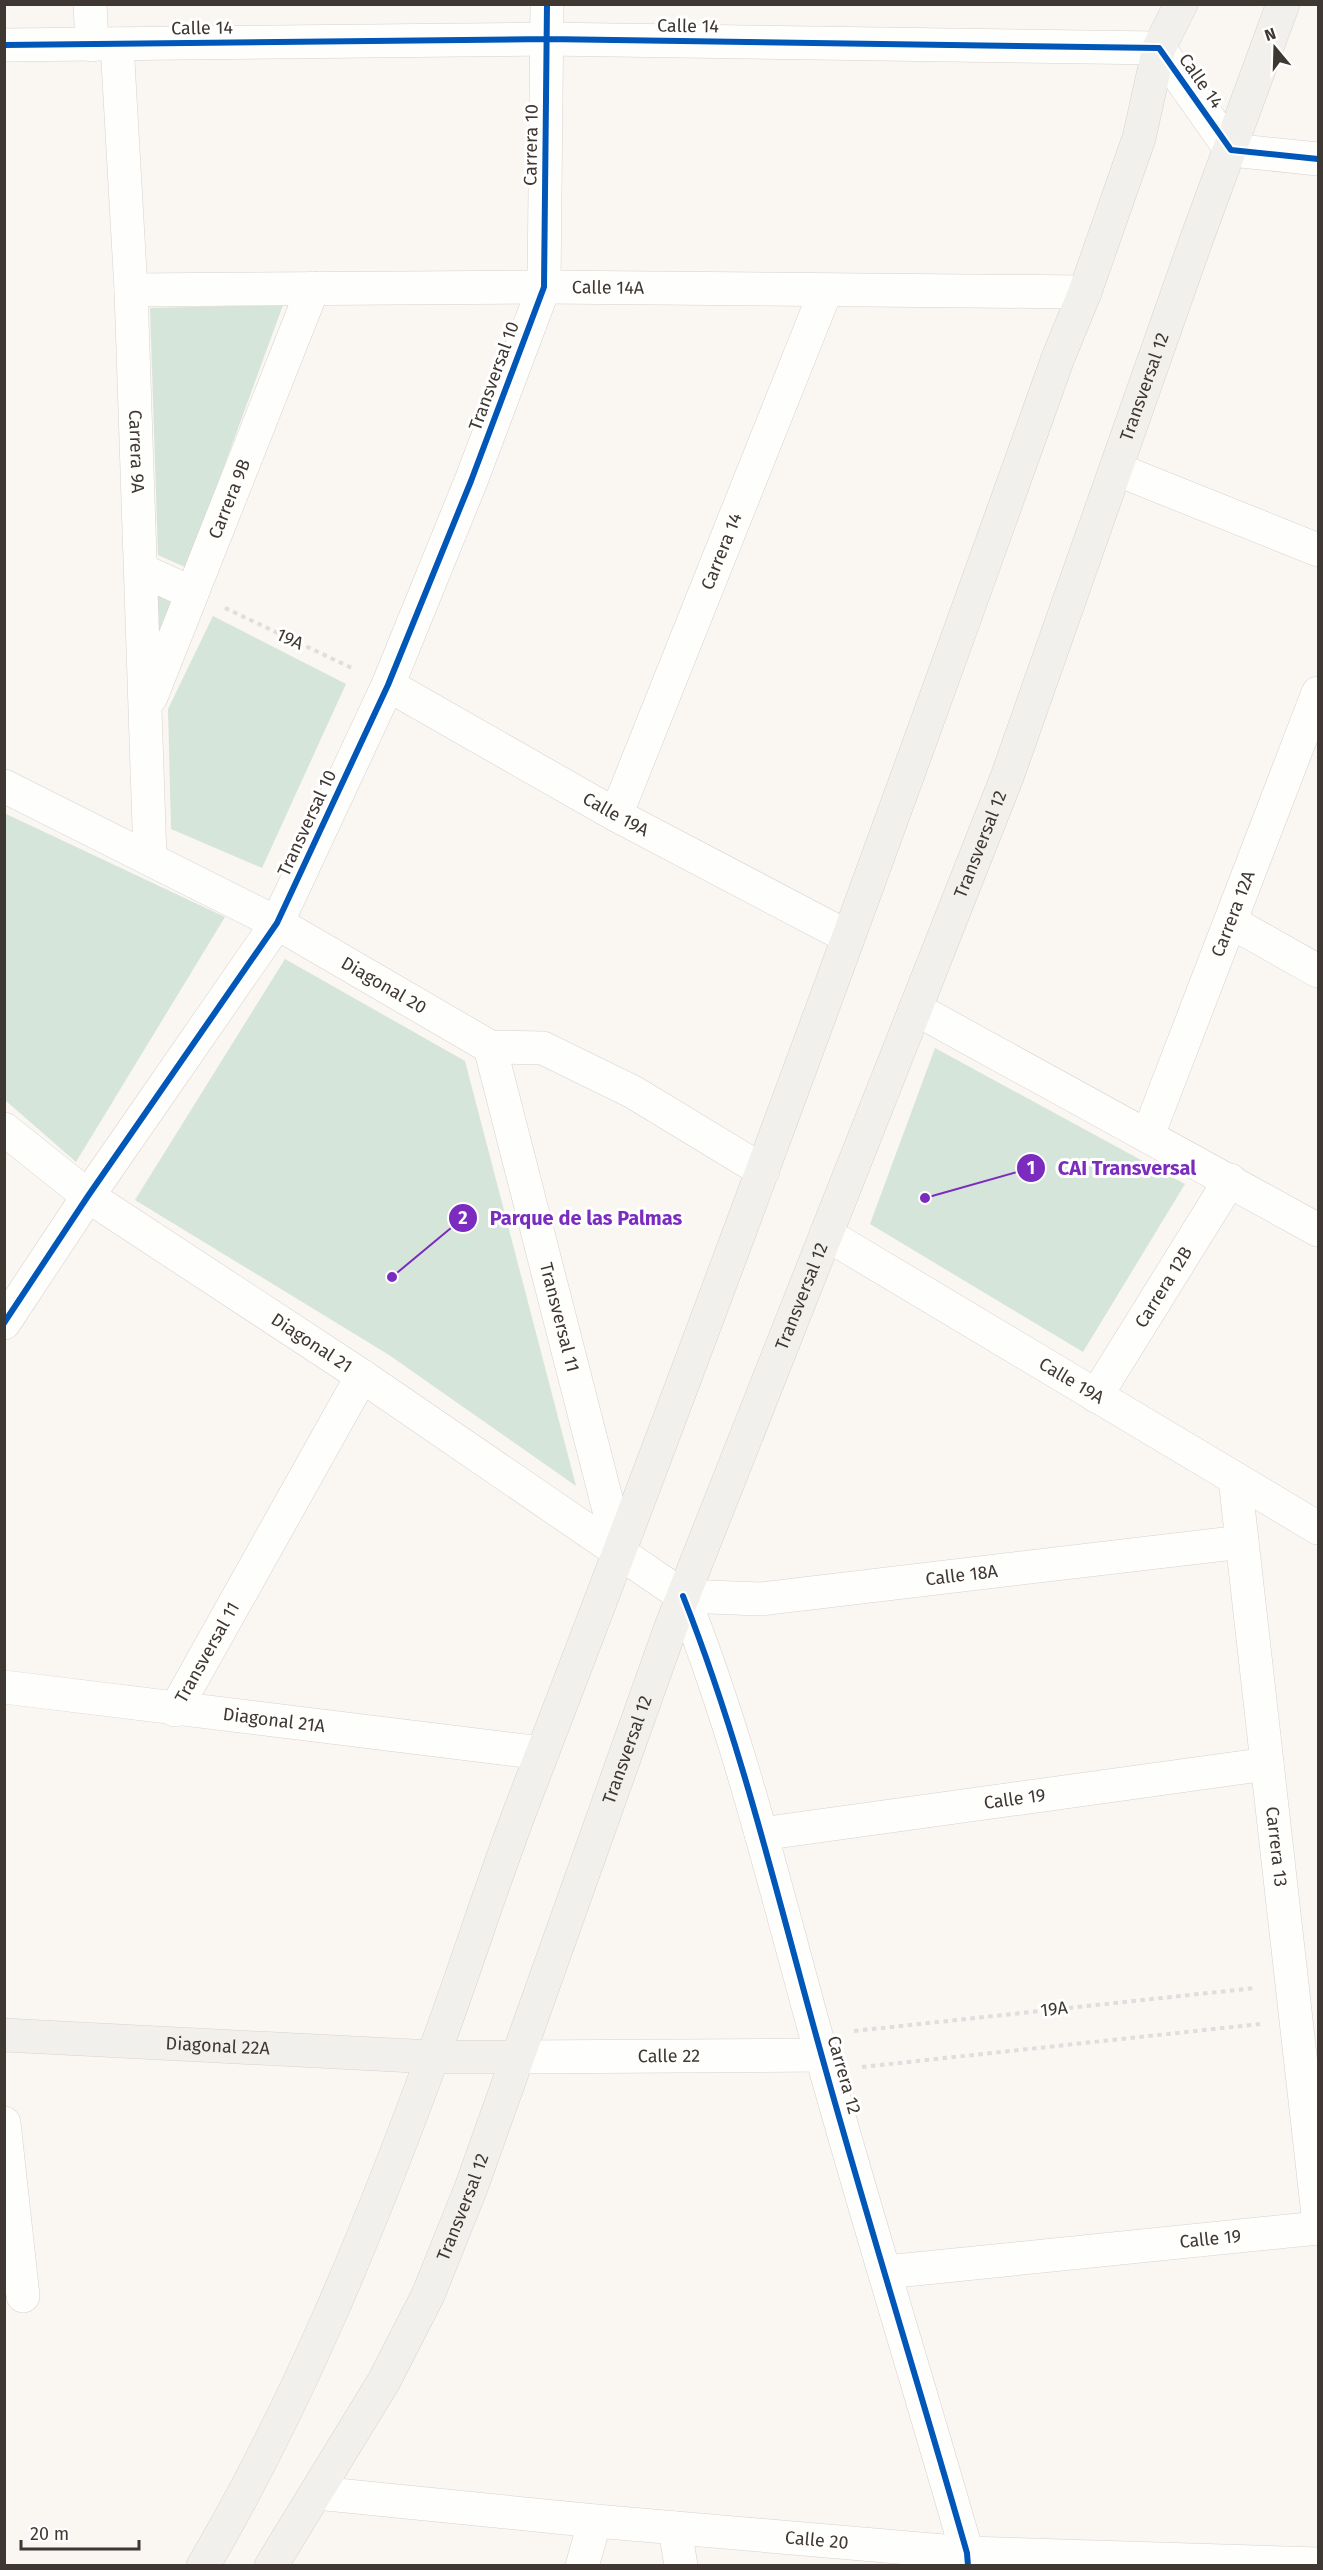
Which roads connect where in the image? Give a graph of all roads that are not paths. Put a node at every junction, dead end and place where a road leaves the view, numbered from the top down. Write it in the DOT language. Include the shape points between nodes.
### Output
graph roads {
  1 [pos="90,4"];
  2 [pos="547,4"];
  3 [pos="1181,4"];
  4 [pos="1283,4"];
  5 [pos="547,39"];
  6 [pos="4,45"];
  7 [pos="104,45"];
  8 [pos="1159,48"];
  9 [pos="1231,150"];
  10 [pos="1318,159"];
  11 [pos="544,286"];
  12 [pos="313,288"];
  13 [pos="131,290"];
  14 [pos="826,290"];
  15 [pos="1085,292"];
  16 [pos="1116,468"];
  17 [pos="1318,550"];
  18 [pos="141,570"];
  19 [pos="192,592"];
  20 [pos="388,685"];
  21 [pos="1317,704"];
  22 [pos="146,710"];
  23 [pos="4,786"];
  24 [pos="616,815"];
  25 [pos="150,858"];
  26 [pos="1231,922"];
  27 [pos="277,923"];
  28 [pos="848,937"];
  29 [pos="1318,972"];
  30 [pos="916,1009"];
  31 [pos="490,1047"];
  32 [pos="4,1129"];
  33 [pos="1148,1135"];
  34 [pos="763,1170"];
  35 [pos="1230,1180"];
  36 [pos="88,1196"];
  37 [pos="1318,1230"];
  38 [pos="826,1234"];
  39 [pos="4,1323"];
  40 [pos="362,1376"];
  41 [pos="1096,1396"];
  42 [pos="1235,1479"];
  43 [pos="1318,1528"];
  44 [pos="1242,1542"];
  45 [pos="620,1553"];
  46 [pos="683,1596"];
  47 [pos="4,1687"];
  48 [pos="175,1710"];
  49 [pos="542,1753"];
  50 [pos="1267,1764"];
  51 [pos="761,1834"];
  52 [pos="4,2035"];
  53 [pos="821,2054"];
  54 [pos="517,2056"];
  55 [pos="433,2057"];
  56 [pos="4,2123"];
  57 [pos="1318,2215"];
  58 [pos="1318,2228"];
  59 [pos="886,2272"];
  60 [pos="23,2296"];
  61 [pos="317,2493"];
  62 [pos="595,2521"];
  63 [pos="675,2528"];
  64 [pos="968,2559"];
  65 [pos="1318,2564"];
  66 [pos="203,2565"];
  67 [pos="271,2565"];
  68 [pos="582,2565"];
  69 [pos="681,2565"];
  1 -- 7 [label="street, Carrera 9A"];
  2 -- 5 [label="street, Carrera 10"];
  3 -- 8 [label="main road"];
  4 -- 9 [label="main road, Transversal 12"];
  5 -- 7 [label="street, Calle 14"];
  5 -- 8 [label="street, Calle 14"];
  5 -- 11 [label="street, Carrera 10"];
  6 -- 7 [label="street, Calle 14"];
  7 -- 13 [label="street, Carrera 9A"];
  8 -- 9 [label="street, Calle 14"];
  8 -- 15 [label="main road" via="1139,138"];
  9 -- 10 [label="street"];
  9 -- 16 [label="main road, Transversal 12"];
  11 -- 12 [label="street, Calle 14A"];
  11 -- 14 [label="street, Calle 14A"];
  11 -- 20 [label="street, Transversal 10" via="471,481"];
  12 -- 13 [label="street, Calle 14A"];
  12 -- 19 [label="street, Carrera 9B"];
  13 -- 18 [label="street, Carrera 9A"];
  14 -- 15 [label="street, Calle 14A"];
  14 -- 24 [label="street, Carrera 14"];
  15 -- 28 [label="main road"];
  16 -- 17 [label="street"];
  16 -- 30 [label="main road, Transversal 12" via="1007,777"];
  18 -- 19 [label="street"];
  18 -- 22 [label="street, Carrera 9A"];
  19 -- 22 [label="street, Carrera 9B"];
  20 -- 24 [label="street, Calle 19A"];
  20 -- 27 [label="street, Transversal 10"];
  21 -- 26 [label="street, Carrera 12A"];
  22 -- 25 [label="street, Carrera 9A"];
  23 -- 25 [label="street, Diagonal 20"];
  24 -- 28 [label="street, Calle 19A"];
  25 -- 27 [label="street, Diagonal 20"];
  26 -- 29 [label="street"];
  26 -- 33 [label="street, Carrera 12A"];
  27 -- 31 [label="street, Diagonal 20"];
  27 -- 36 [label="street, Transversal 10"];
  28 -- 34 [label="main road"];
  30 -- 33 [label="street"];
  30 -- 38 [label="main road, Transversal 12"];
  31 -- 34 [label="street, Diagonal 20" via="543,1048 633,1092"];
  31 -- 45 [label="street, Transversal 11"];
  32 -- 36 [label="street, Diagonal 21"];
  33 -- 35 [label="street"];
  34 -- 45 [label="main road"];
  35 -- 37 [label="street"];
  35 -- 41 [label="street, Carrera 12B"];
  36 -- 39 [label="street, Transversal 10"];
  36 -- 40 [label="street, Diagonal 21"];
  38 -- 41 [label="street, Calle 19A"];
  38 -- 46 [label="main road, Transversal 12"];
  40 -- 45 [label="street, Diagonal 21"];
  40 -- 48 [label="street, Transversal 11"];
  41 -- 42 [label="street, Calle 19A"];
  42 -- 43 [label="street, Calle 19A"];
  42 -- 44 [label="street, Carrera 13"];
  44 -- 46 [label="street, Calle 18A" via="760,1599"];
  44 -- 50 [label="street, Carrera 13"];
  45 -- 46 [label="street, Diagonal 21"];
  45 -- 49 [label="main road"];
  46 -- 51 [label="street, Carrera 12" via="713,1672"];
  46 -- 54 [label="main road, Transversal 12"];
  47 -- 48 [label="street, Diagonal 21A"];
  48 -- 49 [label="street, Diagonal 21A"];
  49 -- 55 [label="main road"];
  50 -- 51 [label="street, Calle 19"];
  50 -- 57 [label="street, Carrera 13"];
  51 -- 53 [label="street, Carrera 12"];
  52 -- 55 [label="main road, Diagonal 22A"];
  53 -- 54 [label="street, Calle 22"];
  53 -- 59 [label="street, Carrera 12"];
  54 -- 55 [label="main road, Diagonal 22A"];
  54 -- 61 [label="main road, Transversal 12" via="428,2295 384,2381"];
  55 -- 66 [label="main road" via="366,2228 303,2372 236,2510"];
  56 -- 60 [label="street"];
  58 -- 59 [label="street, Calle 19"];
  59 -- 64 [label="street, Carrera 12"];
  61 -- 62 [label="street, Calle 20"];
  61 -- 67 [label="main road, Transversal 12"];
  62 -- 63 [label="street, Calle 20"];
  62 -- 68 [label="street"];
  63 -- 64 [label="street, Calle 20"];
  63 -- 69 [label="street"];
  64 -- 65 [label="street, Calle 20"];
}
